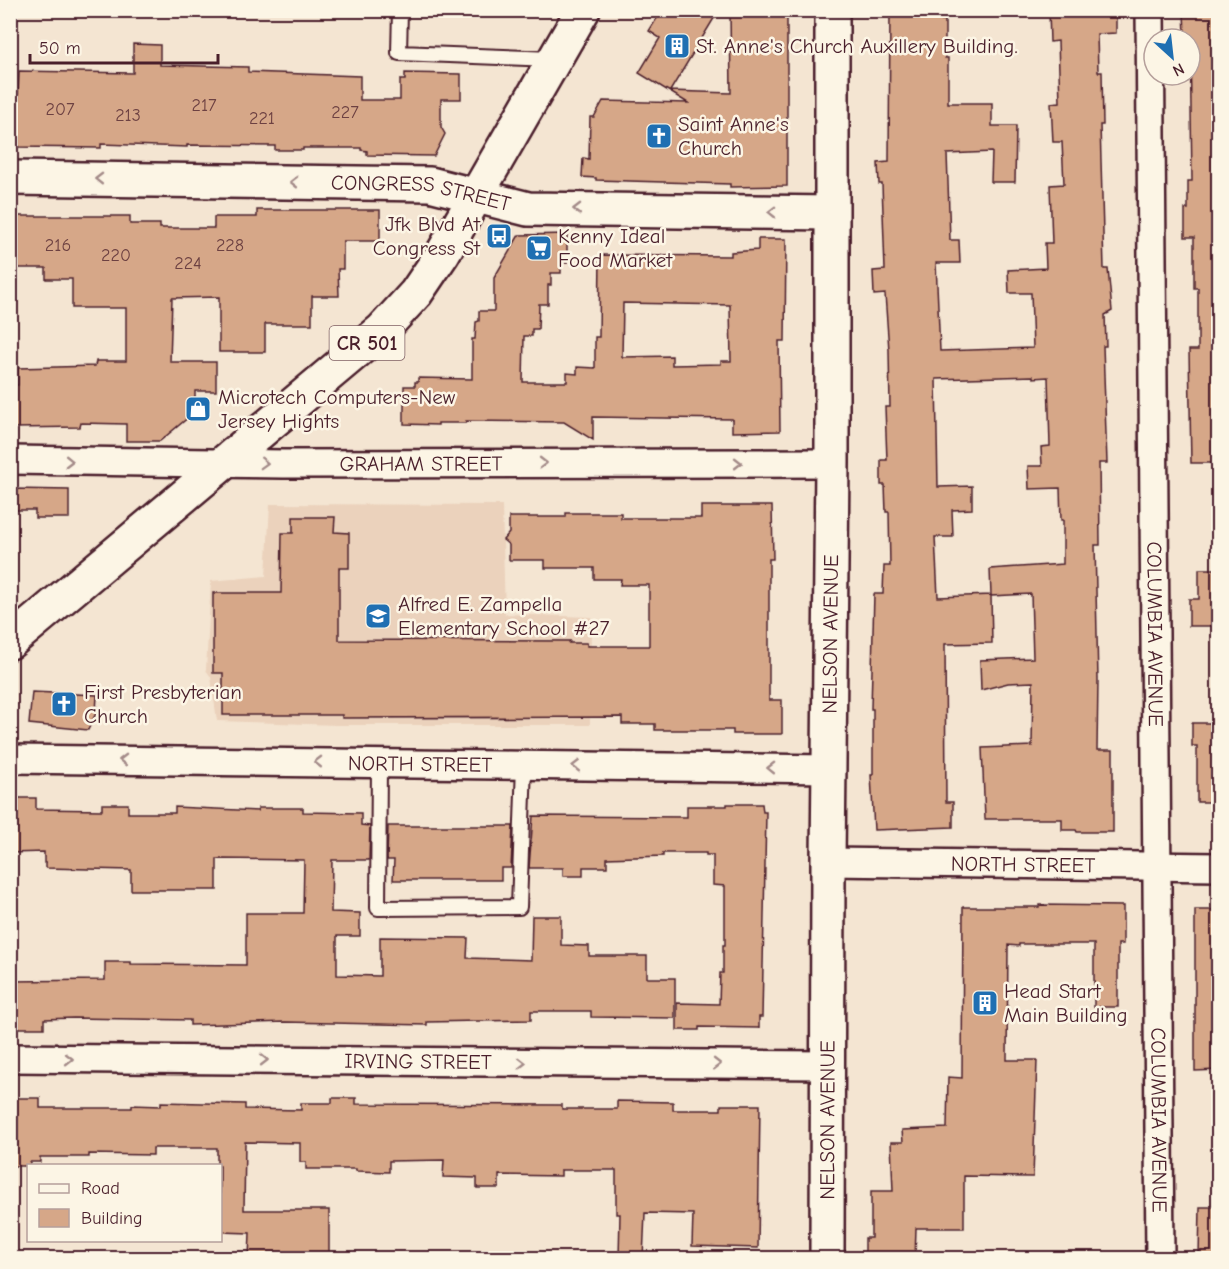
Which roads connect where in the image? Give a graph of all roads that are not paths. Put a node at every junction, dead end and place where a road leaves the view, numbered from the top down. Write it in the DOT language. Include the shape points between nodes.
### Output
graph roads {
  1 [pos="400,10"];
  2 [pos="584,10"];
  3 [pos="832,10"];
  4 [pos="1149,10"];
  5 [pos="555,59"];
  6 [pos="10,178"];
  7 [pos="477,195"];
  8 [pos="831,213"];
  9 [pos="10,460"];
  10 [pos="225,462"];
  11 [pos="832,463"];
  12 [pos="10,642"];
  13 [pos="10,759"];
  14 [pos="379,763"];
  15 [pos="524,765"];
  16 [pos="829,769"];
  17 [pos="828,862"];
  18 [pos="1156,867"];
  19 [pos="1218,867"];
  20 [pos="10,1058"];
  21 [pos="827,1065"];
  22 [pos="827,1258"];
  23 [pos="1160,1258"];
  1 -- 5 [label="lane" via="399,53"];
  2 -- 5 [label="street, CR 501"];
  3 -- 8 [label="street, NELSON AVENUE"];
  4 -- 18 [label="street, COLUMBIA AVENUE"];
  5 -- 7 [label="street, CR 501"];
  7 -- 6 [label="street, CONGRESS STREET, one-way" via="430,184"];
  8 -- 7 [label="street, CONGRESS STREET, one-way" via="528,209"];
  7 -- 10 [label="street, CR 501" via="416,293 382,330"];
  8 -- 11 [label="street, NELSON AVENUE"];
  9 -- 10 [label="street, GRAHAM STREET, one-way"];
  10 -- 11 [label="street, GRAHAM STREET, one-way"];
  10 -- 12 [label="street, CR 501"];
  11 -- 16 [label="street, NELSON AVENUE"];
  14 -- 13 [label="street, NORTH STREET, one-way"];
  14 -- 15 [label="street, NORTH STREET"];
  14 -- 15 [label="lane" via="378,908 519,906"];
  16 -- 15 [label="street, NORTH STREET, one-way"];
  16 -- 17 [label="street, NELSON AVENUE"];
  17 -- 18 [label="street, NORTH STREET"];
  17 -- 21 [label="street, NELSON AVENUE"];
  18 -- 19 [label="street, NORTH STREET"];
  18 -- 23 [label="street, COLUMBIA AVENUE"];
  20 -- 21 [label="street, IRVING STREET, one-way"];
  21 -- 22 [label="street, NELSON AVENUE"];
}
